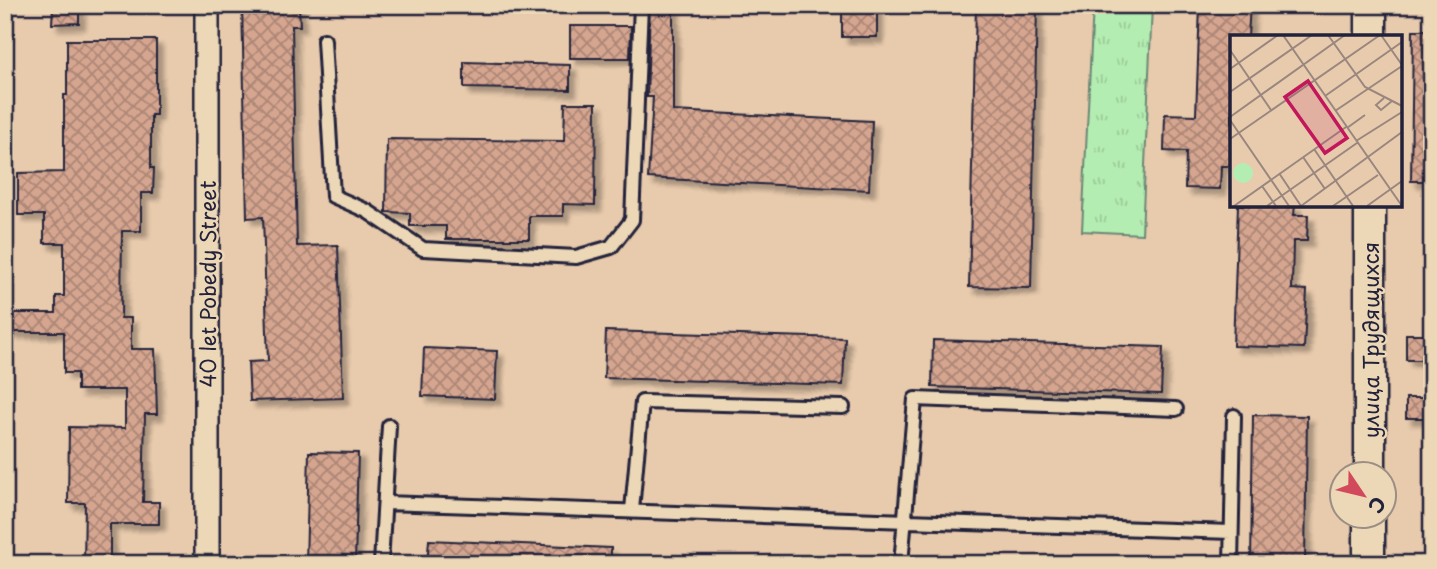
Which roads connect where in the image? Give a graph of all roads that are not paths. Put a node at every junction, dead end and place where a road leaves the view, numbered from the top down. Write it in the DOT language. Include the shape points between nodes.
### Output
graph roads {
  1 [pos="207,5"];
  2 [pos="641,5"];
  3 [pos="1371,5"];
  4 [pos="1371,35"];
  5 [pos="324,40"];
  6 [pos="1370,206"];
  7 [pos="843,407"];
  8 [pos="1176,409"];
  9 [pos="1234,416"];
  10 [pos="389,426"];
  11 [pos="1370,461"];
  12 [pos="385,503"];
  13 [pos="632,510"];
  14 [pos="905,521"];
  15 [pos="1370,530"];
  16 [pos="1231,532"];
  17 [pos="206,564"];
  18 [pos="381,564"];
  19 [pos="901,564"];
  20 [pos="1231,564"];
  21 [pos="1369,564"];
  1 -- 17 [label="street, 40 let Pobedy Street"];
  2 -- 5 [label="lane" via="632,219 611,247 576,257 423,249 367,211 332,196"];
  3 -- 4 [label="street"];
  6 -- 11 [label="street, улица Трудящихся"];
  7 -- 13 [label="lane" via="642,402"];
  8 -- 14 [label="lane" via="915,399"];
  9 -- 16 [label="lane"];
  10 -- 12 [label="lane"];
  12 -- 13 [label="lane"];
  12 -- 18 [label="lane"];
  13 -- 14 [label="lane"];
  14 -- 16 [label="lane"];
  14 -- 19 [label="lane"];
  15 -- 21 [label="street"];
  16 -- 20 [label="lane"];
}
